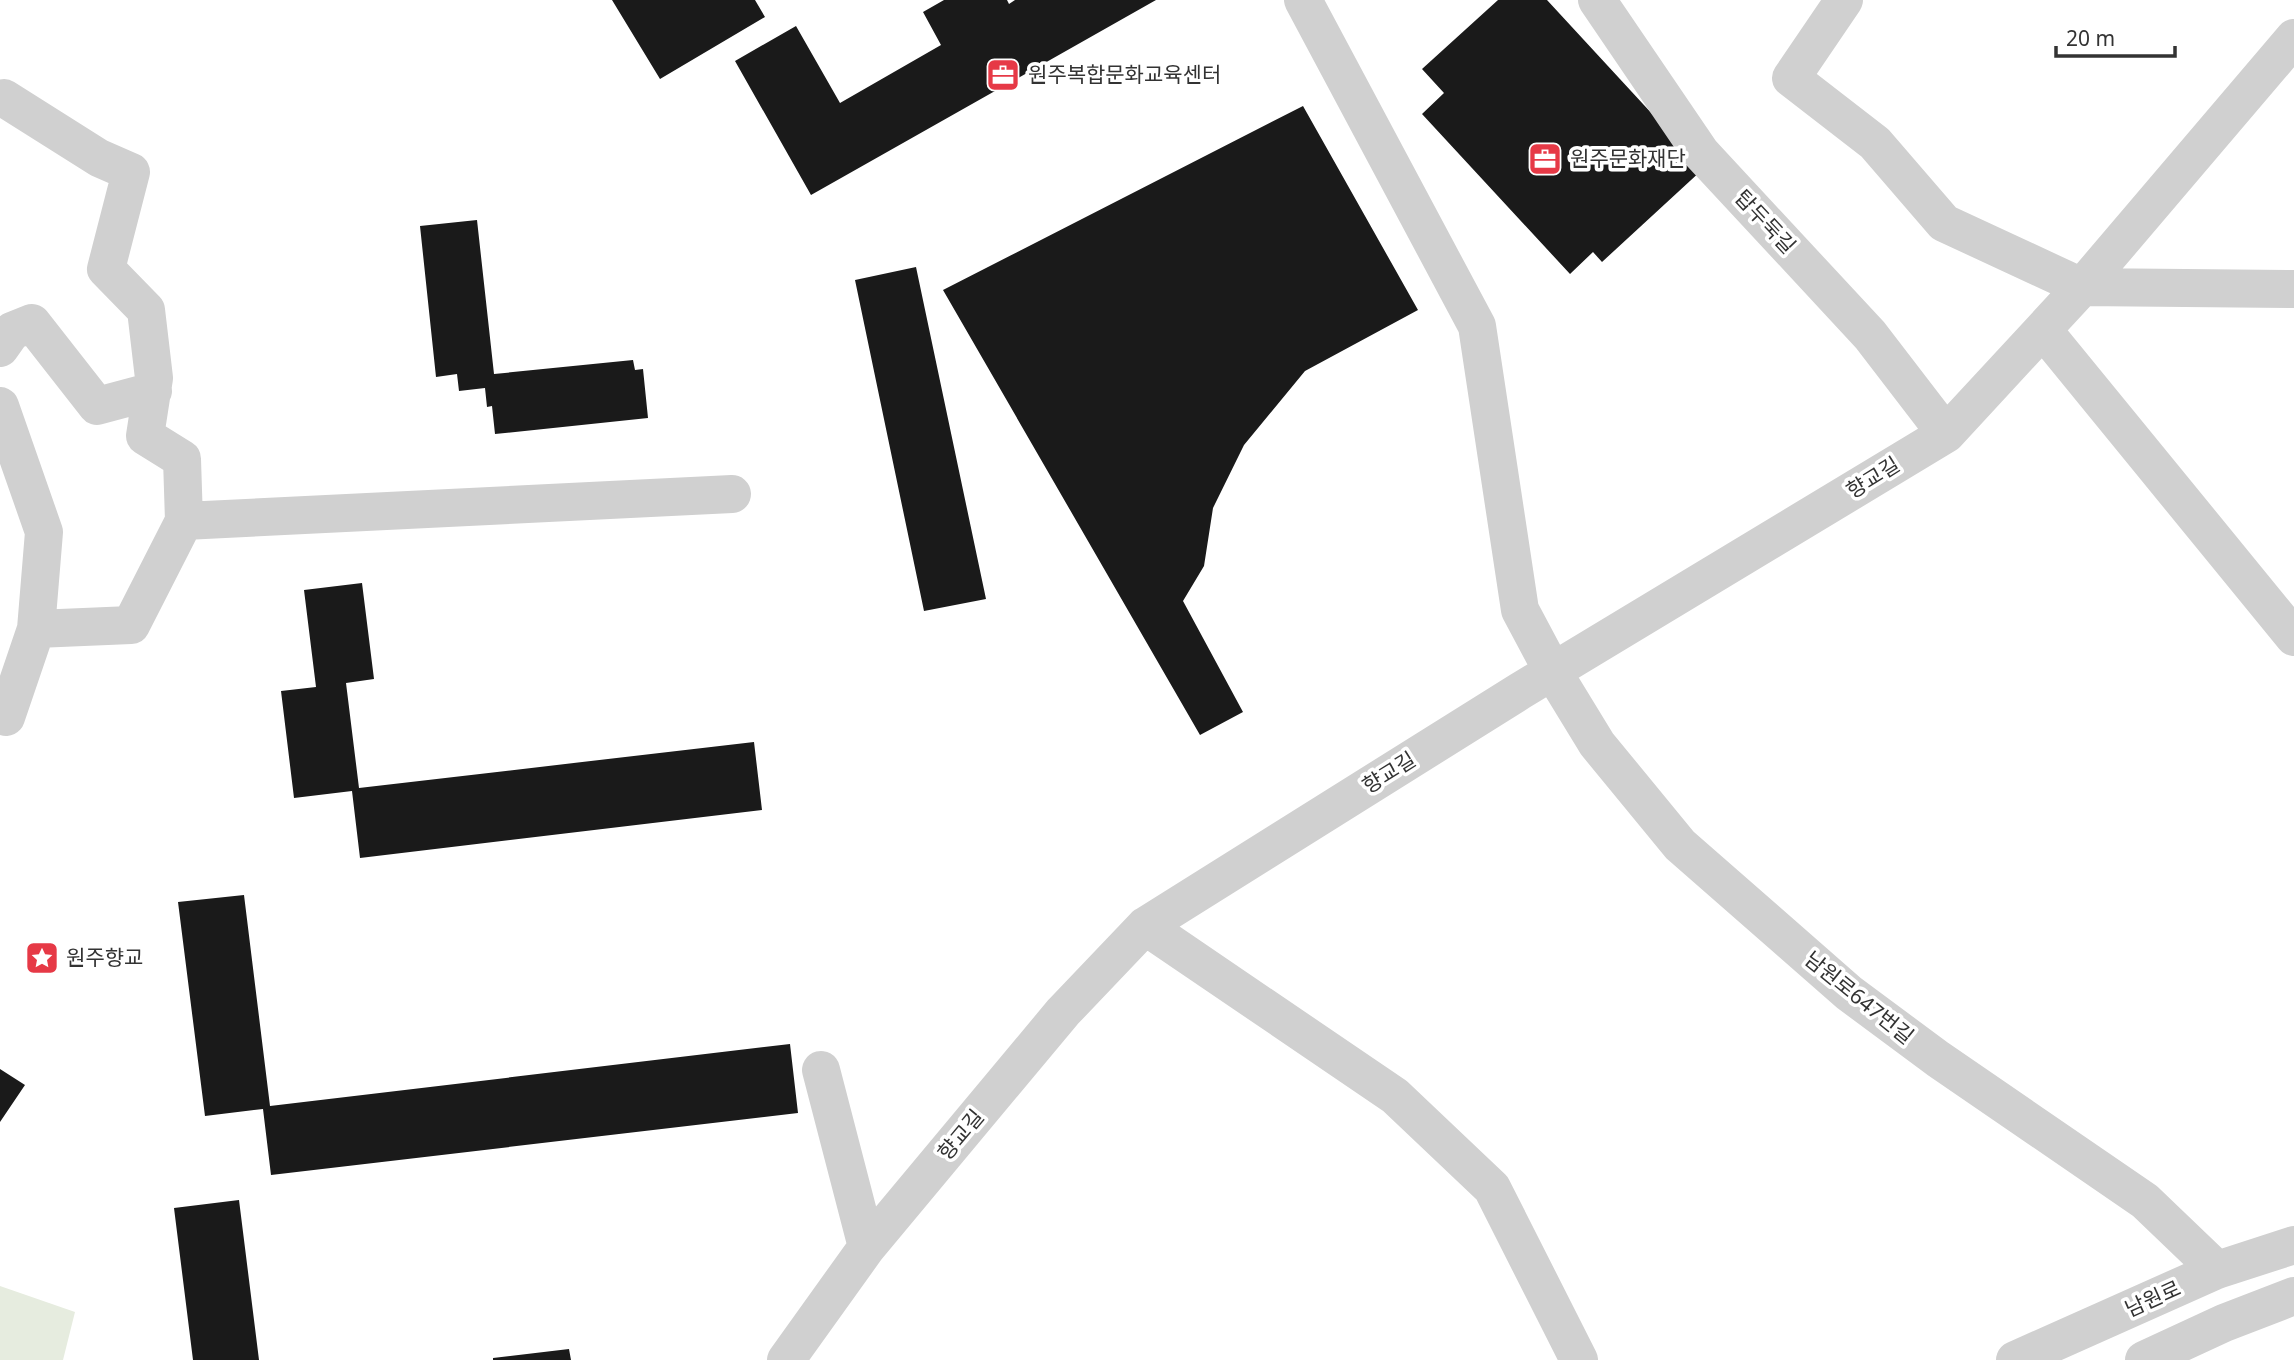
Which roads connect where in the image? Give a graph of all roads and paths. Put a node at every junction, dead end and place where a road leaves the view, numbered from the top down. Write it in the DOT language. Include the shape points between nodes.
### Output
graph roads {
  1 [pos="1303,0"];
  2 [pos="1597,0"];
  3 [pos="1844,0"];
  4 [pos="2294,38"];
  5 [pos="0,99"];
  6 [pos="2082,287"];
  7 [pos="2294,289"];
  8 [pos="2043,330"];
  9 [pos="0,348"];
  10 [pos="153,391"];
  11 [pos="0,406"];
  12 [pos="1945,434"];
  13 [pos="732,494"];
  14 [pos="184,521"];
  15 [pos="36,629"];
  16 [pos="2294,638"];
  17 [pos="1553,672"];
  18 [pos="0,715"];
  19 [pos="1145,926"];
  20 [pos="821,1070"];
  21 [pos="2294,1245"];
  22 [pos="867,1247"];
  23 [pos="2217,1270"];
  24 [pos="2294,1296"];
  25 [pos="786,1360"];
  26 [pos="1578,1360"];
  27 [pos="2015,1360"];
  28 [pos="2144,1360"];
  1 -- 17 [label="street, 남원로647번길" via="1477,326 1520,610"];
  2 -- 12 [label="street, 탑두둑길" via="1701,152 1870,335"];
  3 -- 6 [label="street" via="1791,78 1875,143 1944,223"];
  4 -- 6 [label="street, 향교길"];
  5 -- 10 [label="street" via="131,172 106,269 146,310"];
  6 -- 7 [label="street"];
  6 -- 8 [label="street, 향교길"];
  8 -- 12 [label="street, 향교길"];
  8 -- 16 [label="street"];
  9 -- 10 [label="street" via="12,331 33,323 97,406"];
  10 -- 14 [label="street" via="145,436 182,459"];
  11 -- 15 [label="street" via="44,532"];
  12 -- 17 [label="street, 향교길"];
  13 -- 14 [label="street"];
  14 -- 15 [label="street" via="131,625"];
  15 -- 18 [label="street" via="6,716"];
  17 -- 19 [label="street, 향교길"];
  17 -- 23 [label="street, 남원로647번길" via="1597,744 1680,845 1849,993 2145,1201"];
  19 -- 22 [label="street, 향교길" via="1063,1012"];
  19 -- 26 [label="street" via="1395,1096 1492,1188"];
  20 -- 22 [label="street"];
  21 -- 23 [label="street, 남원로"];
  22 -- 25 [label="street, 향교길"];
  23 -- 27 [label="street, 남원로"];
  24 -- 28 [label="street"];
}
